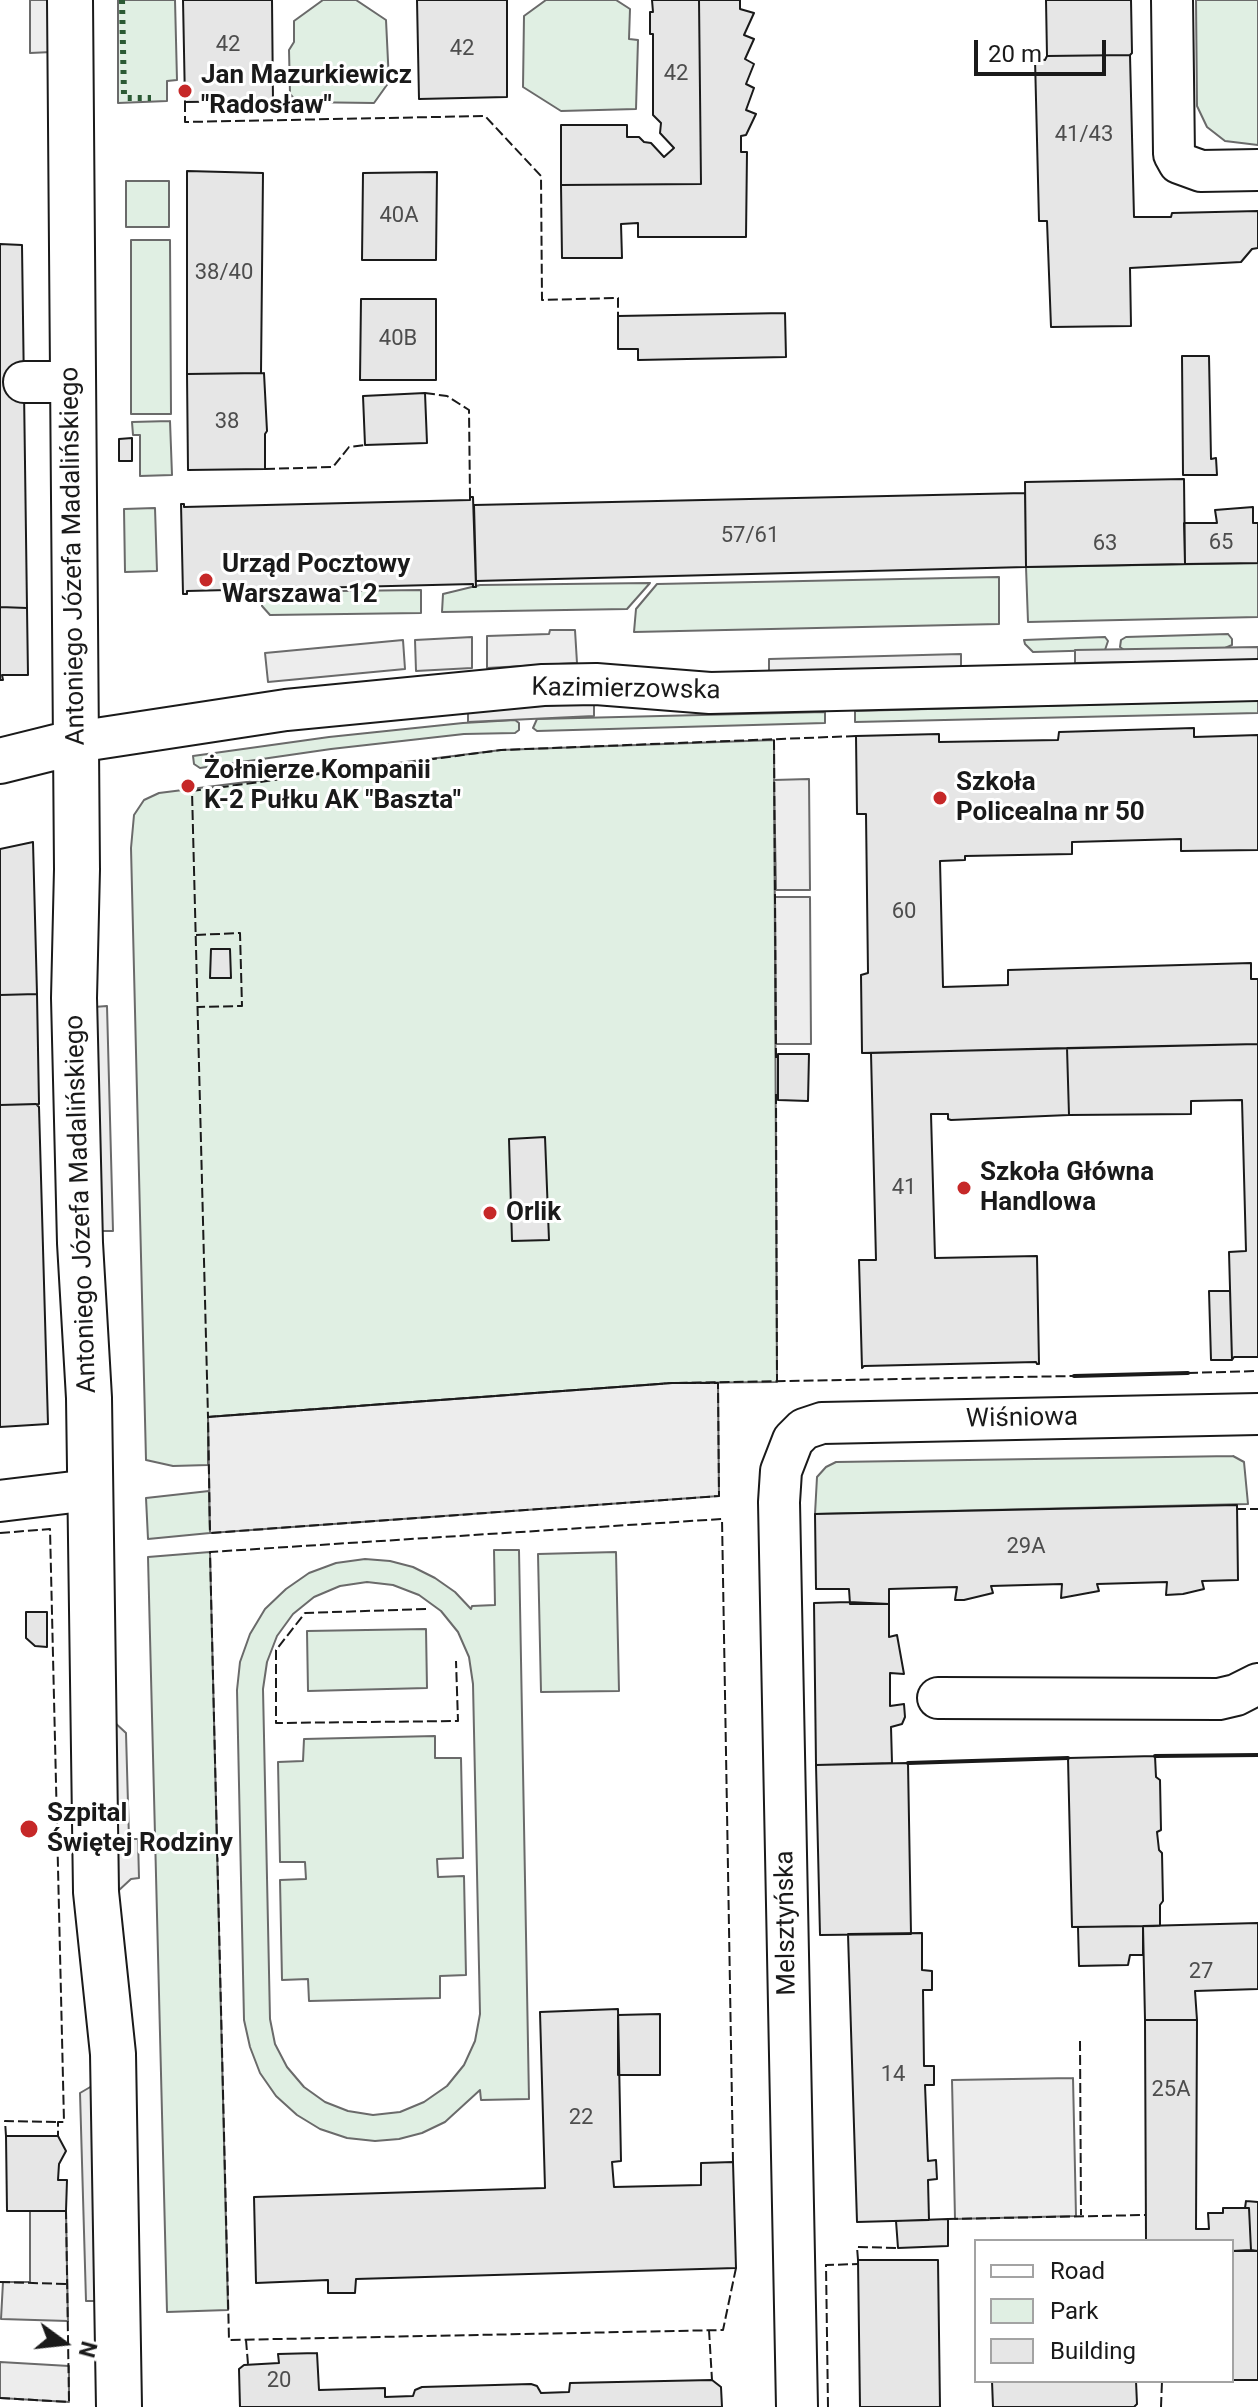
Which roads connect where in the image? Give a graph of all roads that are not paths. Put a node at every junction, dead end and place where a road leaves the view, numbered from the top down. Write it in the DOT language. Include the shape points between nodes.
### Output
graph roads {
  1 [pos="70,0"];
  2 [pos="1172,0"];
  3 [pos="1258,170"];
  4 [pos="24,382"];
  5 [pos="72,382"];
  6 [pos="1258,680"];
  7 [pos="76,742"];
  8 [pos="0,761"];
  9 [pos="1258,1414"];
  10 [pos="807,1432"];
  11 [pos="90,1490"];
  12 [pos="0,1501"];
  13 [pos="1258,1684"];
  14 [pos="938,1698"];
  15 [pos="119,2407"];
  16 [pos="797,2407"];
  1 -- 5 [label="street, Antoniego Józefa Madalińskiego"];
  2 -- 3 [label="street" via="1174,154 1179,163 1201,171"];
  4 -- 5 [label="street"];
  5 -- 7 [label="street, Antoniego Józefa Madalińskiego"];
  6 -- 7 [label="street, Kazimierzowska" via="710,693 543,685 286,710"];
  7 -- 8 [label="street, Kazimierzowska"];
  7 -- 11 [label="street, Antoniego Józefa Madalińskiego" via="74,998"];
  9 -- 10 [label="street, Wiśniowa"];
  10 -- 16 [label="street, Melsztyńska" via="781,1471 779,1502"];
  11 -- 12 [label="street"];
  11 -- 15 [label="street, Antoniego Józefa Madalińskiego" via="96,1892 113,2054"];
  13 -- 14 [label="street" via="1219,1699"];
}
